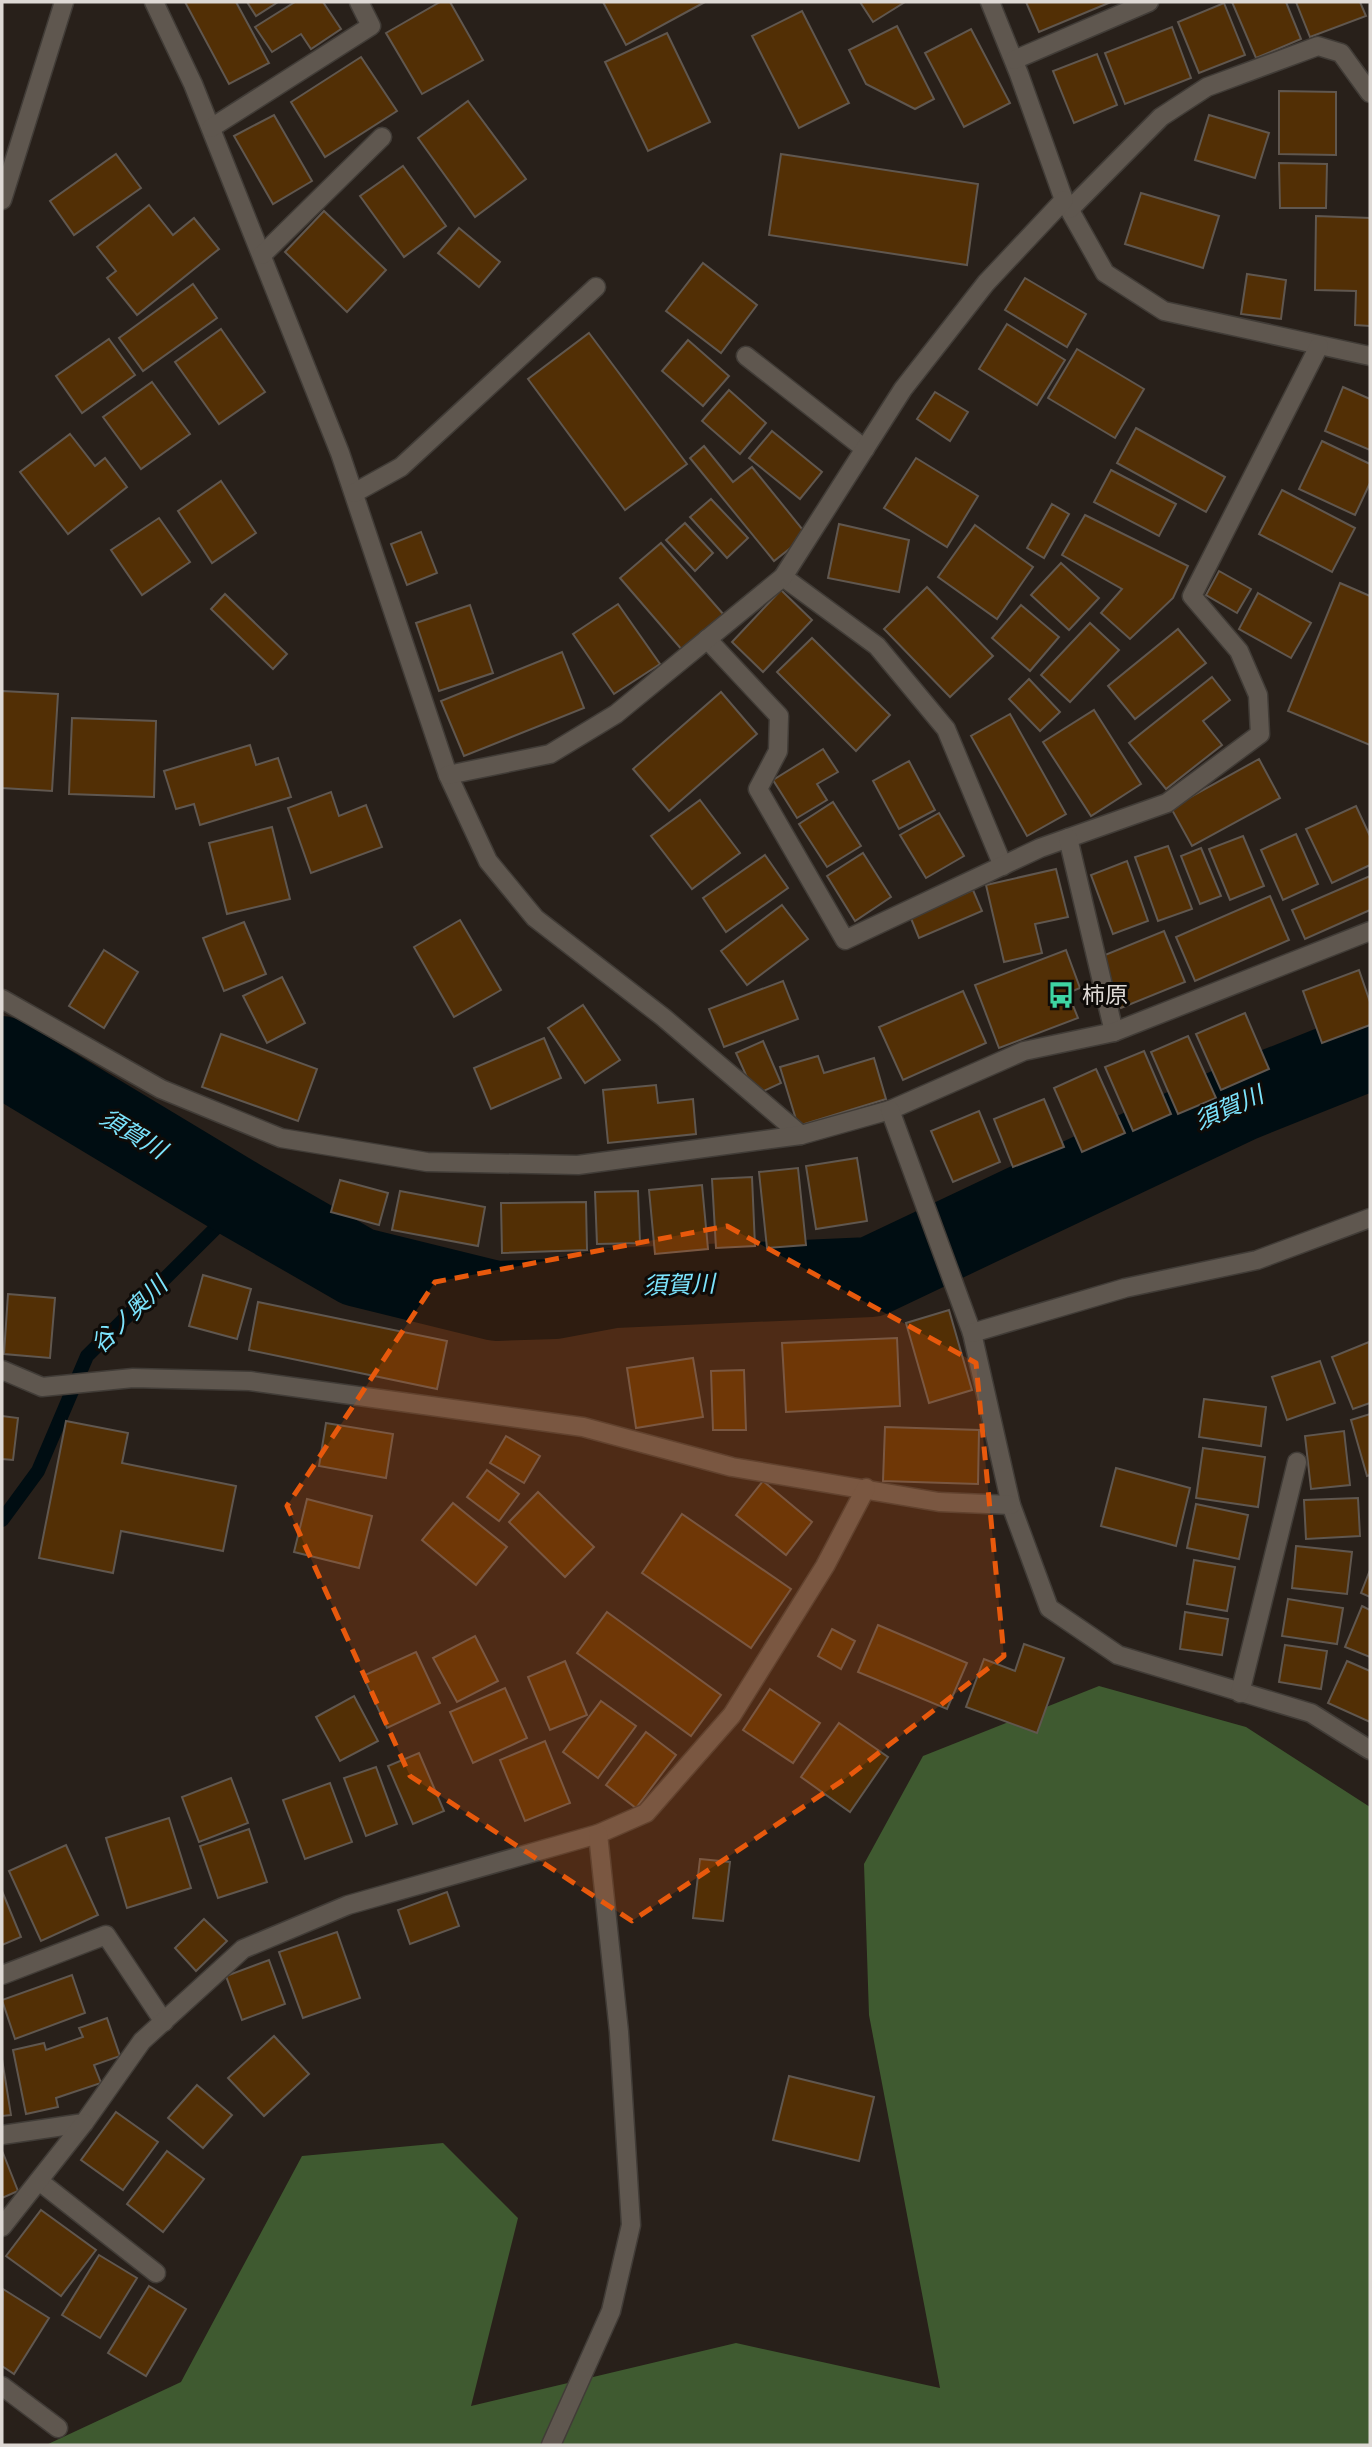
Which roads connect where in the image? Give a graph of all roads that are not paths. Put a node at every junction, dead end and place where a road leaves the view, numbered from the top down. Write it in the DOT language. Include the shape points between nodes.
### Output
graph roads {
  1 [pos="64,2"];
  2 [pos="154,2"];
  3 [pos="359,2"];
  4 [pos="990,2"];
  5 [pos="1149,2"];
  6 [pos="1014,60"];
  7 [pos="1370,93"];
  8 [pos="211,128"];
  9 [pos="382,137"];
  10 [pos="2,200"];
  11 [pos="1067,205"];
  12 [pos="262,255"];
  13 [pos="596,287"];
  14 [pos="1319,346"];
  15 [pos="746,356"];
  16 [pos="1370,356"];
  17 [pos="865,449"];
  18 [pos="354,493"];
  19 [pos="783,577"];
  20 [pos="707,639"];
  21 [pos="448,775"];
  22 [pos="1068,838"];
  23 [pos="1003,866"];
  24 [pos="1370,932"];
  25 [pos="2,999"];
  26 [pos="1114,1032"];
  27 [pos="890,1110"];
  28 [pos="801,1135"];
  29 [pos="1370,1218"];
  30 [pos="972,1333"];
  31 [pos="2,1370"];
  32 [pos="1297,1462"];
  33 [pos="866,1488"];
  34 [pos="1011,1505"];
  35 [pos="1240,1693"];
  36 [pos="1370,1750"];
  37 [pos="598,1834"];
  38 [pos="2,1975"];
  39 [pos="163,2022"];
  40 [pos="84,2123"];
  41 [pos="2,2134"];
  42 [pos="39,2181"];
  43 [pos="2,2227"];
  44 [pos="156,2273"];
  45 [pos="2,2386"];
  46 [pos="58,2428"];
  47 [pos="551,2445"];
  1 -- 10 [label="street"];
  2 -- 8 [label="street"];
  3 -- 8 [label="street" via="371,26"];
  4 -- 6 [label="street"];
  5 -- 6 [label="street"];
  6 -- 11 [label="street"];
  7 -- 11 [label="street" via="1341,53 1318,46 1207,87 1161,117"];
  8 -- 12 [label="street"];
  9 -- 12 [label="street"];
  11 -- 14 [label="street" via="1105,273 1164,311"];
  11 -- 17 [label="street" via="986,283 903,389"];
  12 -- 18 [label="street"];
  13 -- 18 [label="street" via="401,467"];
  14 -- 16 [label="street"];
  14 -- 22 [label="street" via="1192,596 1239,651 1258,695 1260,734 1167,803"];
  15 -- 17 [label="street"];
  17 -- 19 [label="street"];
  18 -- 21 [label="street"];
  19 -- 20 [label="street"];
  19 -- 23 [label="street" via="877,646 946,729"];
  20 -- 21 [label="street" via="616,714 550,754"];
  20 -- 23 [label="street" via="779,716 778,751 758,789 845,940"];
  21 -- 28 [label="street" via="488,861 534,918 663,1017"];
  22 -- 23 [label="street"];
  22 -- 26 [label="street"];
  24 -- 26 [label="street"];
  25 -- 28 [label="street" via="161,1089 281,1138 427,1162 578,1165"];
  26 -- 27 [label="street" via="1024,1051"];
  27 -- 28 [label="street"];
  27 -- 30 [label="street"];
  29 -- 30 [label="street" via="1257,1260 1125,1289"];
  30 -- 34 [label="street"];
  31 -- 33 [label="street" via="42,1387 133,1378 250,1381 450,1408 583,1427 732,1467"];
  32 -- 35 [label="street"];
  33 -- 34 [label="street" via="939,1502"];
  33 -- 37 [label="street" via="825,1566 732,1715 646,1813"];
  34 -- 35 [label="street" via="1049,1608 1118,1655"];
  35 -- 36 [label="street" via="1311,1713"];
  37 -- 39 [label="street" via="348,1905 243,1949"];
  37 -- 47 [label="street" via="631,2225 611,2311"];
  38 -- 39 [label="street" via="106,1935"];
  39 -- 40 [label="street" via="142,2041"];
  40 -- 41 [label="street"];
  40 -- 42 [label="street"];
  42 -- 43 [label="street"];
  42 -- 44 [label="street"];
  45 -- 46 [label="street"];
}
